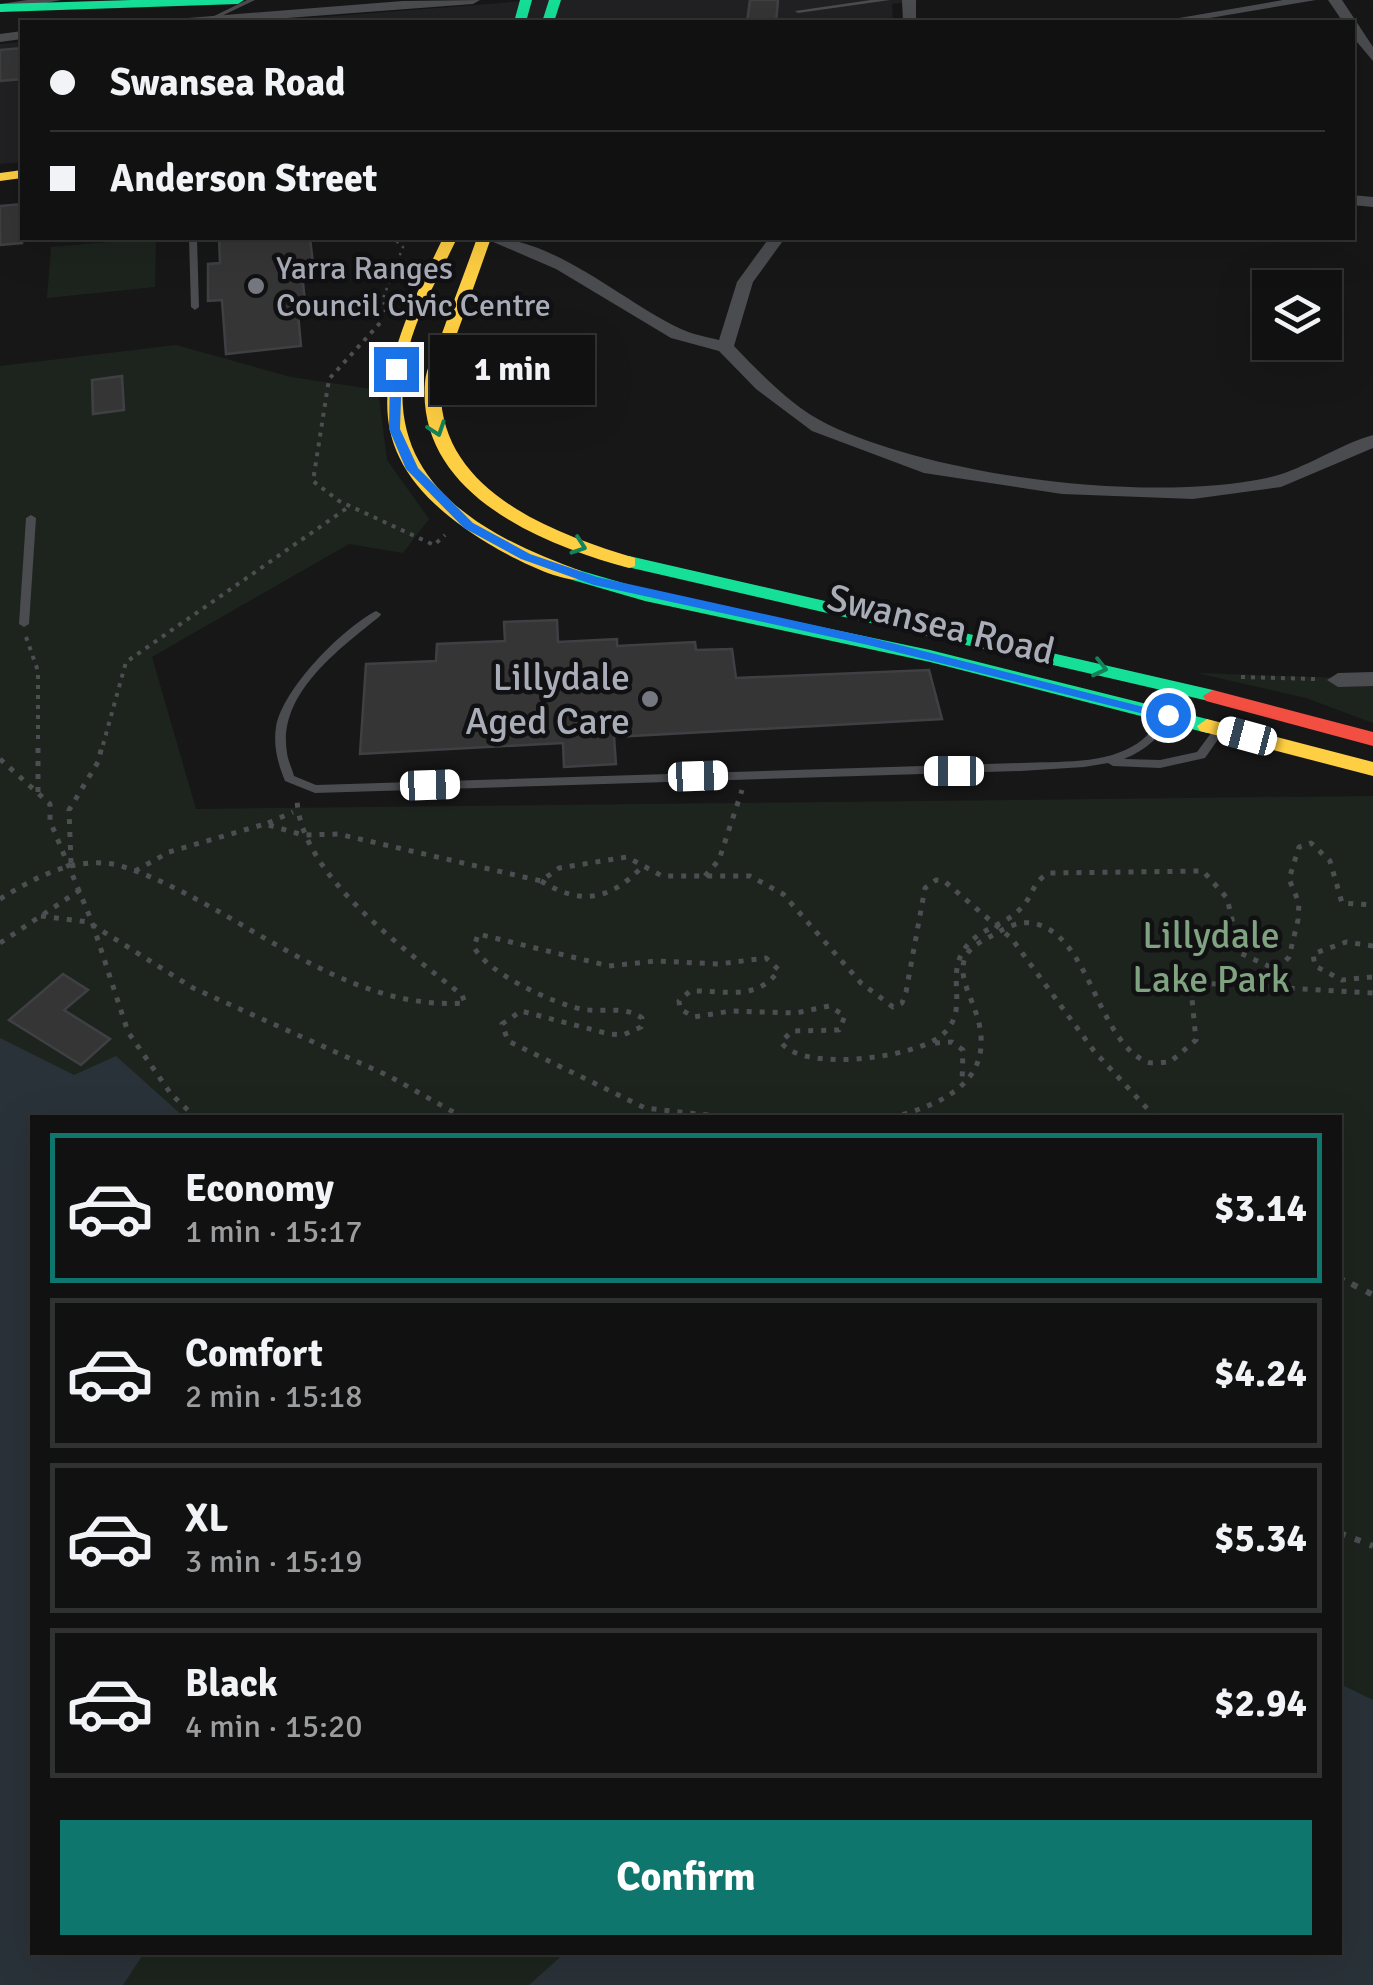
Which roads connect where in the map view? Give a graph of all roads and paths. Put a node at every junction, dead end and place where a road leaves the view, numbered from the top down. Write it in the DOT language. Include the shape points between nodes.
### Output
graph roads {
  1 [pos="54,0"];
  2 [pos="238,0"];
  3 [pos="252,0"];
  4 [pos="359,0"];
  5 [pos="474,0"];
  6 [pos="888,0"];
  7 [pos="1308,0"];
  8 [pos="1335,0"];
  9 [pos="409,3"];
  10 [pos="0,9"];
  11 [pos="798,11"];
  12 [pos="208,20"];
  13 [pos="220,20"];
  14 [pos="1176,20"];
  15 [pos="20,30"];
  16 [pos="1373,56"];
  17 [pos="193,240"];
  18 [pos="449,240"];
  19 [pos="463,240"];
  20 [pos="483,240"];
  21 [pos="497,240"];
  22 [pos="776,240"];
  23 [pos="195,307"];
  24 [pos="418,311"];
  25 [pos="725,347"];
  26 [pos="1373,441"];
  27 [pos="350,506"];
  28 [pos="31,518"];
  29 [pos="376,614"];
  30 [pos="24,624"];
  31 [pos="1373,679"];
  32 [pos="1338,680"];
  33 [pos="1204,693"];
  34 [pos="1168,715"];
  35 [pos="1288,715"];
  36 [pos="1220,728"];
  37 [pos="1373,738"];
  38 [pos="1300,750"];
  39 [pos="0,760"];
  40 [pos="1086,762"];
  41 [pos="1373,769"];
  42 [pos="742,775"];
  43 [pos="302,783"];
  44 [pos="38,793"];
  45 [pos="294,812"];
  46 [pos="265,824"];
  47 [pos="303,835"];
  48 [pos="71,865"];
  49 [pos="640,870"];
  50 [pos="135,871"];
  51 [pos="702,878"];
  52 [pos="541,881"];
  53 [pos="80,890"];
  54 [pos="0,899"];
  55 [pos="1373,905"];
  56 [pos="1021,908"];
  57 [pos="41,916"];
  58 [pos="92,922"];
  59 [pos="1031,922"];
  60 [pos="994,925"];
  61 [pos="1002,931"];
  62 [pos="986,934"];
  63 [pos="0,942"];
  64 [pos="1373,946"];
  65 [pos="1373,977"];
  66 [pos="1373,993"];
  67 [pos="930,1044"];
  68 [pos="962,1086"];
  69 [pos="193,1115"];
  70 [pos="460,1115"];
  71 [pos="707,1115"];
  72 [pos="902,1115"];
  73 [pos="1153,1115"];
  74 [pos="1342,1279"];
  75 [pos="1373,1295"];
  76 [pos="1342,1534"];
  77 [pos="1373,1546"];
  1 -- 10 [label="street"];
  2 -- 10 [label="main road"];
  3 -- 12 [label="lane"];
  4 -- 9 [label="street"];
  5 -- 9 [label="street"];
  6 -- 11 [label="lane"];
  7 -- 14 [label="street"];
  8 -- 16 [label="street" via="1355,16"];
  9 -- 13 [label="street"];
  10 -- 15 [label="street"];
  17 -- 23 [label="lane"];
  18 -- 24 [label="main road, Swansea Road"];
  19 -- 24 [label="main road" via="448,275"];
  20 -- 33 [label="main road, Swansea Road, one-way" via="435,367 430,404 455,466 493,502 545,533 613,556"];
  21 -- 25 [label="street" via="562,266 677,334"];
  22 -- 25 [label="street" via="745,282"];
  24 -- 34 [label="main road, Swansea Road" via="396,369 394,429 412,469 446,507 496,542 594,581"];
  25 -- 26 [label="street" via="792,410 828,432 924,466 1062,488 1193,493 1274,483"];
  27 -- 48 [label="path" via="126,662 98,762 69,810"];
  28 -- 30 [label="lane"];
  29 -- 43 [label="lane" via="316,665 288,700 278,739 281,760 289,778"];
  30 -- 44 [label="path" via="38,670"];
  31 -- 32 [label="street"];
  33 -- 34 [label="main road"];
  33 -- 35 [label="main road, Swansea Road"];
  33 -- 36 [label="main road"];
  34 -- 36 [label="main road, Swansea Road"];
  34 -- 40 [label="lane" via="1146,748"];
  35 -- 37 [label="main road, Swansea Road"];
  35 -- 38 [label="main road" via="1285,730"];
  36 -- 38 [label="main road, Swansea Road"];
  36 -- 40 [label="lane" via="1200,755 1160,764"];
  38 -- 41 [label="main road, Swansea Road"];
  39 -- 44 [label="path"];
  40 -- 42 [label="lane"];
  42 -- 43 [label="lane" via="315,789"];
  42 -- 51 [label="path" via="743,798 732,807 712,872"];
  43 -- 45 [label="path"];
  44 -- 48 [label="path" via="50,804 50,821"];
  45 -- 46 [label="path"];
  45 -- 47 [label="path"];
  46 -- 47 [label="path"];
  46 -- 50 [label="path" via="169,852"];
  47 -- 50 [label="path" via="366,917 465,1003 404,1000 343,978"];
  47 -- 52 [label="path" via="338,834"];
  48 -- 50 [label="path" via="102,862"];
  48 -- 53 [label="path"];
  48 -- 54 [label="path"];
  49 -- 51 [label="path"];
  49 -- 52 [label="path" via="627,856 559,868"];
  49 -- 52 [label="path" via="622,890 599,898 564,897"];
  51 -- 60 [label="path" via="748,875 764,881 893,1007 906,992 929,884 944,881"];
  53 -- 57 [label="path"];
  53 -- 58 [label="path"];
  55 -- 56 [label="path" via="1342,903 1327,850 1311,843 1299,847 1289,879 1298,920 1277,970 1254,966 1236,951 1230,894 1203,871 1050,873 1033,880"];
  56 -- 59 [label="path"];
  56 -- 60 [label="path"];
  57 -- 58 [label="path" via="71,914"];
  57 -- 63 [label="path"];
  58 -- 69 [label="path" via="128,1032"];
  58 -- 70 [label="path" via="208,999 424,1091"];
  59 -- 61 [label="path"];
  59 -- 66 [label="path" via="1067,942 1129,1050 1161,1064 1181,1059 1196,1040 1189,998 1200,983"];
  60 -- 61 [label="path"];
  60 -- 62 [label="path"];
  61 -- 62 [label="path"];
  61 -- 73 [label="path"];
  62 -- 67 [label="path" via="970,940 954,967 954,1021"];
  62 -- 68 [label="path" via="964,966 982,1039"];
  64 -- 65 [label="path" via="1346,942 1313,954 1315,966 1335,980"];
  67 -- 68 [label="path" via="952,1042 963,1050"];
  67 -- 71 [label="path" via="879,1060 795,1058 784,1036 840,1030 840,1010 694,1017 680,1009 690,990 757,990 779,970 766,958 609,966 491,934 474,939 479,956 559,1000 642,1018 641,1027 623,1035 521,1011 502,1024 508,1041 645,1108"];
  68 -- 72 [label="path" via="953,1098"];
  74 -- 75 [label="path"];
  76 -- 77 [label="path"];
}
